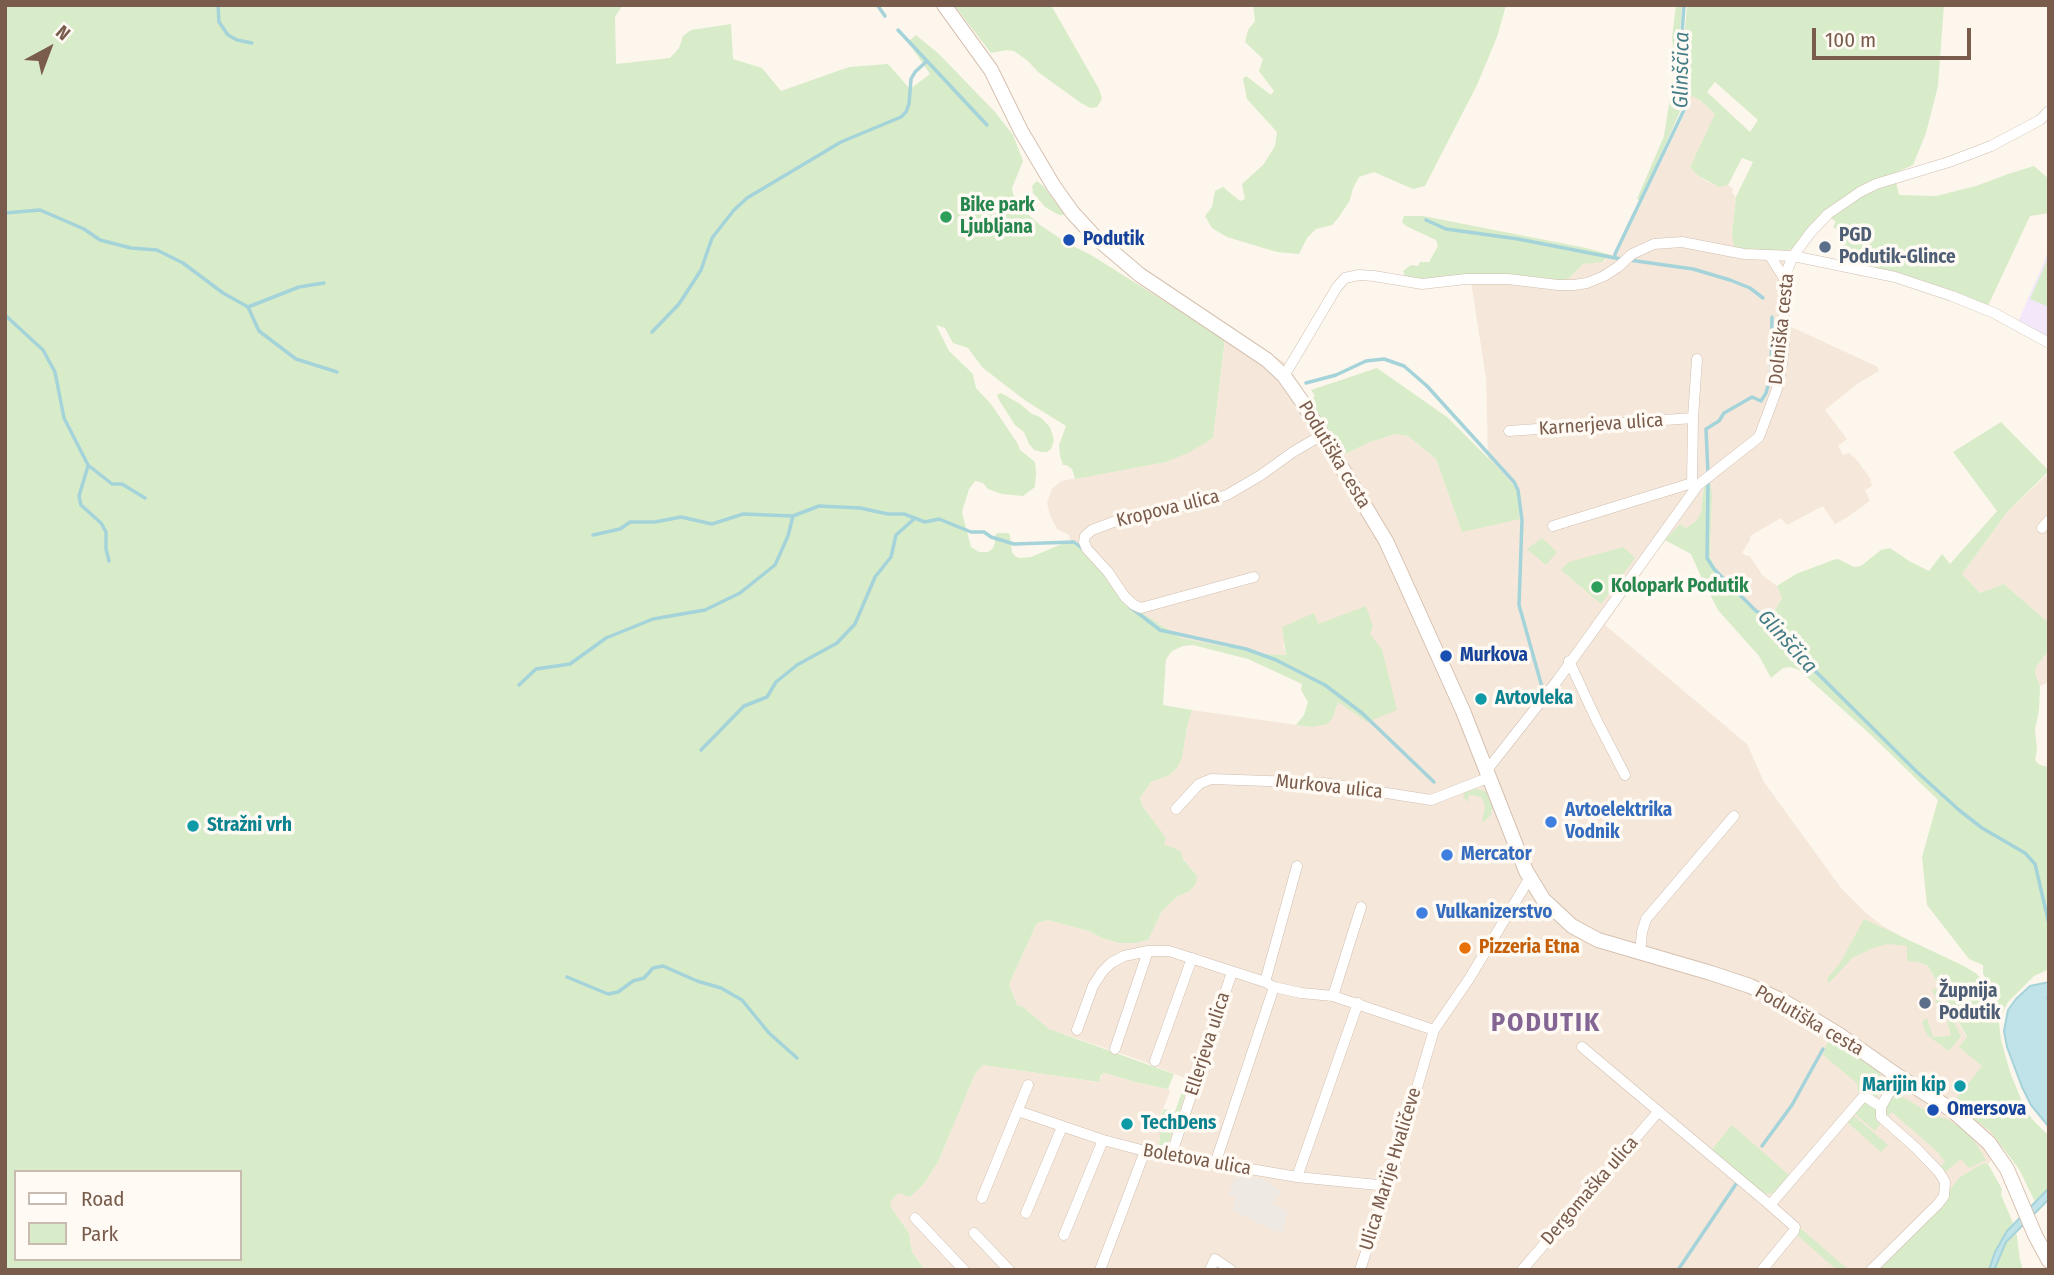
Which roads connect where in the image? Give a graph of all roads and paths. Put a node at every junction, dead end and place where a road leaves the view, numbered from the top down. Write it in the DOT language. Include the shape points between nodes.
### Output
graph roads {
  1 [pos="944,5"];
  2 [pos="2049,111"];
  3 [pos="1769,256"];
  4 [pos="1793,256"];
  5 [pos="1784,278"];
  6 [pos="2049,342"];
  7 [pos="1697,359"];
  8 [pos="1284,376"];
  9 [pos="1693,418"];
  10 [pos="1509,431"];
  11 [pos="1322,435"];
  12 [pos="1698,483"];
  13 [pos="1552,526"];
  14 [pos="1254,577"];
  15 [pos="1569,661"];
  16 [pos="1488,773"];
  17 [pos="1625,775"];
  18 [pos="1176,810"];
  19 [pos="1734,816"];
  20 [pos="1297,866"];
  21 [pos="1529,879"];
  22 [pos="1361,907"];
  23 [pos="1148,951"];
  24 [pos="1640,954"];
  25 [pos="1192,958"];
  26 [pos="1232,972"];
  27 [pos="1270,985"];
  28 [pos="1333,996"];
  29 [pos="1358,1003"];
  30 [pos="1077,1030"];
  31 [pos="1434,1030"];
  32 [pos="1582,1047"];
  33 [pos="1115,1049"];
  34 [pos="1155,1062"];
  35 [pos="1898,1076"];
  36 [pos="1028,1085"];
  37 [pos="1881,1107"];
  38 [pos="1018,1111"];
  39 [pos="1658,1112"];
  40 [pos="1062,1127"];
  41 [pos="1103,1140"];
  42 [pos="1145,1151"];
  43 [pos="1171,1156"];
  44 [pos="1215,1164"];
  45 [pos="1297,1177"];
  46 [pos="1388,1186"];
  47 [pos="982,1198"];
  48 [pos="1770,1205"];
  49 [pos="1027,1213"];
  50 [pos="915,1218"];
  51 [pos="974,1233"];
  52 [pos="1064,1235"];
  53 [pos="2049,1261"];
  54 [pos="1363,1269"];
  55 [pos="964,1270"];
  56 [pos="1009,1270"];
  57 [pos="1100,1270"];
  58 [pos="1210,1270"];
  59 [pos="1231,1270"];
  60 [pos="1522,1270"];
  61 [pos="1762,1270"];
  62 [pos="1871,1270"];
  1 -- 8 [label="street, Podutiška cesta" via="991,69 1021,131 1072,212 1134,271"];
  2 -- 4 [label="street, Dolniška cesta" via="1991,146 1876,184 1847,199"];
  3 -- 4 [label="street"];
  3 -- 5 [label="street"];
  3 -- 8 [label="street" via="1682,242 1654,244 1595,279 1574,285 1508,279 1422,284 1374,276 1345,278"];
  4 -- 5 [label="street, Dolniška cesta"];
  4 -- 6 [label="street" via="1925,286 1994,313"];
  5 -- 12 [label="street, Dolniška cesta" via="1782,364 1759,437"];
  7 -- 9 [label="street"];
  8 -- 11 [label="street, Podutiška cesta"];
  9 -- 10 [label="street, Karnerjeva ulica"];
  9 -- 12 [label="street"];
  11 -- 14 [label="street, Kropova ulica" via="1227,495 1124,518 1085,536 1087,549 1125,597 1141,608"];
  11 -- 16 [label="street, Podutiška cesta" via="1392,553"];
  12 -- 13 [label="street"];
  12 -- 15 [label="street, Dolniška cesta"];
  15 -- 16 [label="street, Dolniška cesta"];
  15 -- 17 [label="street"];
  16 -- 18 [label="street, Murkova ulica" via="1431,800 1323,783 1211,779 1199,784"];
  16 -- 21 [label="street, Podutiška cesta"];
  19 -- 24 [label="street" via="1646,919"];
  20 -- 27 [label="street"];
  21 -- 24 [label="street, Podutiška cesta" via="1546,902 1576,928 1606,944"];
  21 -- 31 [label="street, Ulica Marije Hvaličeve"];
  22 -- 28 [label="street"];
  23 -- 25 [label="street, Ellerjeva ulica"];
  23 -- 30 [label="street, Ellerjeva ulica" via="1124,956 1102,972"];
  23 -- 33 [label="street"];
  24 -- 35 [label="street, Podutiška cesta" via="1711,973 1785,1002"];
  25 -- 26 [label="street, Ellerjeva ulica"];
  25 -- 34 [label="street"];
  26 -- 27 [label="street, Ellerjeva ulica"];
  26 -- 43 [label="street, Ellerjeva ulica"];
  27 -- 28 [label="street, Ellerjeva ulica"];
  27 -- 44 [label="street"];
  28 -- 29 [label="street, Ellerjeva ulica"];
  29 -- 31 [label="street, Ellerjeva ulica"];
  29 -- 45 [label="street"];
  31 -- 46 [label="street, Ulica Marije Hvaličeve"];
  32 -- 39 [label="street"];
  35 -- 37 [label="street"];
  35 -- 53 [label="street, Podutiška cesta" via="1952,1110 1989,1143 2007,1169"];
  36 -- 38 [label="street"];
  37 -- 48 [label="street" via="1862,1098"];
  37 -- 62 [label="street" via="1881,1117 1945,1182 1938,1204"];
  38 -- 40 [label="street, Boletova ulica"];
  38 -- 47 [label="street"];
  39 -- 48 [label="street"];
  39 -- 60 [label="street, Dergomaška ulica"];
  40 -- 41 [label="street, Boletova ulica"];
  40 -- 49 [label="street"];
  41 -- 42 [label="street, Boletova ulica"];
  41 -- 52 [label="street"];
  42 -- 43 [label="street, Boletova ulica"];
  42 -- 57 [label="street"];
  43 -- 44 [label="street, Boletova ulica"];
  44 -- 45 [label="street, Boletova ulica"];
  45 -- 46 [label="street, Boletova ulica"];
  46 -- 54 [label="street, Ulica Marije Hvaličeve"];
  48 -- 61 [label="street" via="1795,1227"];
  50 -- 55 [label="street"];
  51 -- 56 [label="street"];
  58 -- 59 [label="street" via="1215,1259"];
}
